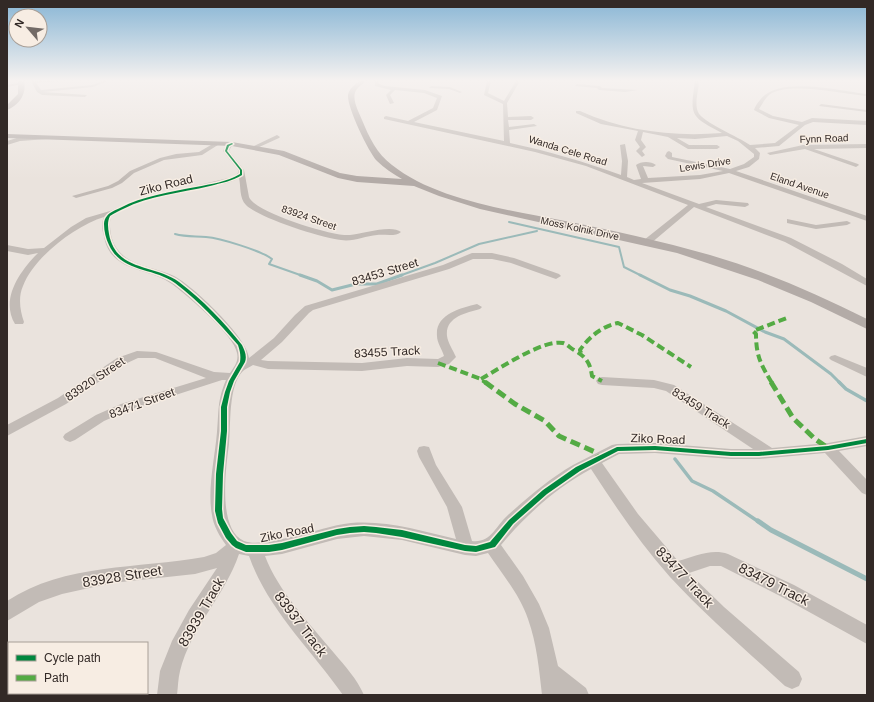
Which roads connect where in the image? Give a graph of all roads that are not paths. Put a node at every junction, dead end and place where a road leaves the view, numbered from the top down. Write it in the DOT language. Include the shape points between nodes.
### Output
graph roads {
  1 [pos="357,114"];
  2 [pos="427,114"];
  3 [pos="506,114"];
  4 [pos="582,114"];
  5 [pos="698,114"];
  6 [pos="763,114"];
  7 [pos="386,118"];
  8 [pos="531,118"];
  9 [pos="506,119"];
  10 [pos="409,123"];
  11 [pos="867,123"];
  12 [pos="803,124"];
  13 [pos="534,126"];
  14 [pos="506,129"];
  15 [pos="641,131"];
  16 [pos="728,134"];
  17 [pos="7,136"];
  18 [pos="670,136"];
  19 [pos="277,137"];
  20 [pos="47,138"];
  21 [pos="7,143"];
  22 [pos="218,143"];
  23 [pos="507,143"];
  24 [pos="232,144"];
  25 [pos="623,145"];
  26 [pos="803,146"];
  27 [pos="867,146"];
  28 [pos="255,147"];
  29 [pos="717,147"];
  30 [pos="750,147"];
  31 [pos="693,148"];
  32 [pos="669,153"];
  33 [pos="710,154"];
  34 [pos="642,155"];
  35 [pos="758,156"];
  36 [pos="654,165"];
  37 [pos="856,165"];
  38 [pos="398,172"];
  39 [pos="730,172"];
  40 [pos="241,174"];
  41 [pos="624,178"];
  42 [pos="381,180"];
  43 [pos="644,180"];
  44 [pos="632,181"];
  45 [pos="416,183"];
  46 [pos="76,196"];
  47 [pos="696,205"];
  48 [pos="745,205"];
  49 [pos="111,213"];
  50 [pos="865,218"];
  51 [pos="790,221"];
  52 [pos="398,232"];
  53 [pos="647,242"];
  54 [pos="7,248"];
  55 [pos="46,250"];
  56 [pos="556,276"];
  57 [pos="867,282"];
  58 [pos="477,307"];
  59 [pos="19,322"];
  60 [pos="867,325"];
  61 [pos="836,358"];
  62 [pos="251,361"];
  63 [pos="236,373"];
  64 [pos="867,373"];
  65 [pos="219,377"];
  66 [pos="602,381"];
  67 [pos="7,431"];
  68 [pos="70,437"];
  69 [pos="867,441"];
  70 [pos="828,448"];
  71 [pos="424,451"];
  72 [pos="770,453"];
  73 [pos="594,462"];
  74 [pos="867,489"];
  75 [pos="492,545"];
  76 [pos="234,548"];
  77 [pos="465,548"];
  78 [pos="254,549"];
  79 [pos="675,570"];
  80 [pos="7,612"];
  81 [pos="867,635"];
  82 [pos="548,671"];
  83 [pos="792,678"];
  84 [pos="167,695"];
  85 [pos="354,695"];
  86 [pos="552,695"];
  87 [pos="579,695"];
  1 -- 38 [label="main road, Moss Kolnik Drive" via="380,159"];
  2 -- 10 [label="street"];
  3 -- 9 [label="street"];
  4 -- 15 [label="street" via="598,122"];
  5 -- 16 [label="street" via="706,123"];
  6 -- 12 [label="street"];
  7 -- 10 [label="street, Wanda Cele Road"];
  8 -- 9 [label="street"];
  9 -- 14 [label="street"];
  10 -- 23 [label="street, Wanda Cele Road"];
  11 -- 12 [label="street" via="821,119"];
  12 -- 30 [label="street" via="777,145"];
  13 -- 14 [label="street"];
  14 -- 23 [label="street"];
  15 -- 18 [label="street"];
  15 -- 34 [label="street" via="638,140 643,147 639,151"];
  16 -- 18 [label="street"];
  16 -- 30 [label="street"];
  17 -- 20 [label="main road"];
  18 -- 31 [label="street" via="681,144"];
  19 -- 28 [label="street"];
  20 -- 21 [label="street"];
  20 -- 22 [label="main road"];
  22 -- 24 [label="main road"];
  22 -- 46 [label="street" via="200,154 168,158 137,169 110,187"];
  23 -- 41 [label="street, Wanda Cele Road" via="553,154"];
  24 -- 28 [label="main road"];
  24 -- 40 [label="street" via="226,151 241,170"];
  25 -- 41 [label="street"];
  26 -- 27 [label="street, Fynn Road"];
  26 -- 35 [label="street, Fynn Road"];
  26 -- 37 [label="street"];
  28 -- 42 [label="main road" via="281,153 338,175"];
  29 -- 31 [label="street"];
  30 -- 35 [label="street"];
  31 -- 33 [label="street"];
  32 -- 39 [label="street, Eland Avenue" via="670,158"];
  35 -- 39 [label="street, Lewis Drive"];
  36 -- 43 [label="street" via="639,165"];
  38 -- 42 [label="main road"];
  38 -- 45 [label="main road, Moss Kolnik Drive"];
  39 -- 43 [label="street, Lewis Drive"];
  39 -- 50 [label="street, Eland Avenue"];
  40 -- 49 [label="street, Ziko Road" via="221,182 142,200"];
  40 -- 52 [label="street, 83924 Street" via="246,199 256,209 325,235 340,238"];
  41 -- 44 [label="street, Wanda Cele Road"];
  42 -- 45 [label="main road"];
  43 -- 44 [label="street, Lewis Drive"];
  44 -- 47 [label="street, Wanda Cele Road"];
  45 -- 53 [label="main road, Moss Kolnik Drive" via="442,194 484,206"];
  47 -- 48 [label="street" via="716,202"];
  47 -- 53 [label="street"];
  47 -- 57 [label="street, Wanda Cele Road" via="788,240"];
  49 -- 55 [label="street, Ziko Road" via="82,223"];
  49 -- 63 [label="street" via="106,218 106,230 108,239 120,259 130,265 172,279 206,305 240,345 244,358"];
  50 -- 51 [label="street, Eland Avenue" via="844,224 816,227"];
  53 -- 60 [label="main road, Moss Kolnik Drive" via="758,275 807,295"];
  54 -- 55 [label="street" via="28,252"];
  55 -- 59 [label="street, Ziko Road" via="22,278 18,287 15,299"];
  56 -- 62 [label="street, 83453 Street" via="514,261 492,256 472,256 446,267 309,308 271,347"];
  58 -- 62 [label="street, 83455 Track" via="466,309 448,318 441,327 450,357 445,362 407,362 362,367 268,365"];
  61 -- 64 [label="street"];
  62 -- 63 [label="street, 83453 Street"];
  63 -- 65 [label="street, 83920 Street"];
  63 -- 76 [label="street" via="224,407 218,476 219,515"];
  65 -- 67 [label="street, 83920 Street" via="156,355 137,354 62,401"];
  65 -- 68 [label="street, 83471 Street" via="124,407 100,418"];
  66 -- 72 [label="street, 83459 Track" via="654,384 670,388"];
  69 -- 70 [label="street, Ziko Road"];
  70 -- 72 [label="street, Ziko Road"];
  70 -- 74 [label="street"];
  71 -- 77 [label="street" via="428,463 460,519"];
  72 -- 73 [label="street, Ziko Road" via="630,448 617,449"];
  73 -- 75 [label="street, Ziko Road" via="578,469 545,492 510,522"];
  73 -- 79 [label="street, 83477 Track"];
  75 -- 77 [label="street, Ziko Road" via="476,549"];
  75 -- 82 [label="street" via="517,582 536,618"];
  76 -- 78 [label="street, Ziko Road"];
  76 -- 80 [label="street, 83928 Street" via="218,560 138,572 50,590 31,597"];
  76 -- 84 [label="street, 83939 Track" via="218,584 198,611 180,646 170,671"];
  77 -- 78 [label="street, Ziko Road" via="380,530 362,529 338,532 275,548"];
  78 -- 85 [label="street, 83937 Track" via="259,565 271,583 320,651 347,682"];
  79 -- 81 [label="street, 83479 Track" via="722,559 788,591"];
  79 -- 83 [label="street, 83477 Track" via="713,609"];
  82 -- 86 [label="street"];
  82 -- 87 [label="street"];
}
